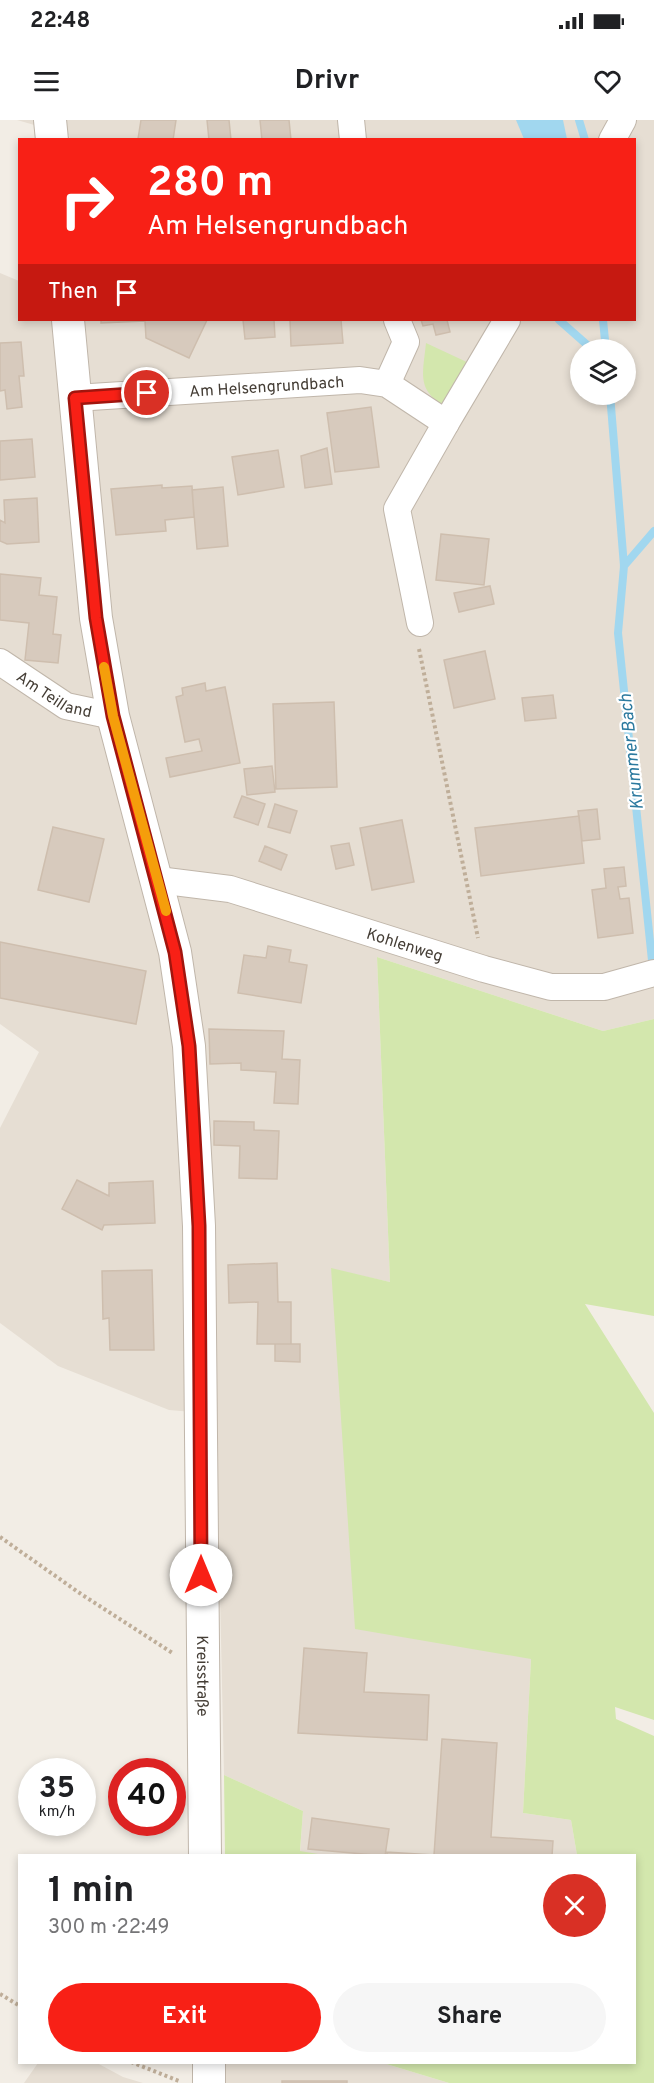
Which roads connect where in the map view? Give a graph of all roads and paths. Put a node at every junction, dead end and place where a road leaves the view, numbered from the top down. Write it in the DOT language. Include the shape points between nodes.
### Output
graph roads {
  1 [pos="50,120"];
  2 [pos="351,120"];
  3 [pos="623,120"];
  4 [pos="52,138"];
  5 [pos="353,138"];
  6 [pos="613,138"];
  7 [pos="68,321"];
  8 [pos="398,321"];
  9 [pos="506,321"];
  10 [pos="387,384"];
  11 [pos="75,398"];
  12 [pos="446,423"];
  13 [pos="420,623"];
  14 [pos="0,662"];
  15 [pos="113,716"];
  16 [pos="159,880"];
  17 [pos="484,969"];
  18 [pos="650,974"];
  19 [pos="0,1537"];
  20 [pos="201,1668"];
  21 [pos="205,1854"];
  22 [pos="0,1994"];
  23 [pos="18,2005"];
  24 [pos="136,2064"];
  25 [pos="209,2064"];
  26 [pos="185,2083"];
  27 [pos="209,2083"];
  1 -- 4 [label="street"];
  2 -- 5 [label="street"];
  3 -- 6 [label="street"];
  7 -- 11 [label="street, Kreisstraße"];
  8 -- 10 [label="street" via="406,342"];
  9 -- 12 [label="street"];
  10 -- 11 [label="street, Am Helsengrundbach" via="360,380"];
  10 -- 12 [label="street, Am Helsengrundbach"];
  11 -- 15 [label="street, Kreisstraße" via="96,618"];
  12 -- 13 [label="street" via="397,509"];
  13 -- 17 [label="path" via="418,644 429,708"];
  14 -- 15 [label="street, Am Teilland" via="66,706"];
  15 -- 16 [label="street, Kreisstraße"];
  16 -- 17 [label="street, Kohlenweg" via="230,889"];
  16 -- 20 [label="street, Kreisstraße" via="189,1046 199,1226"];
  17 -- 18 [label="street, Kohlenweg" via="551,987 604,987"];
  19 -- 20 [label="path" via="154,1643"];
  20 -- 21 [label="street, Kreisstraße"];
  22 -- 23 [label="path"];
  24 -- 26 [label="path"];
  25 -- 27 [label="street"];
}
